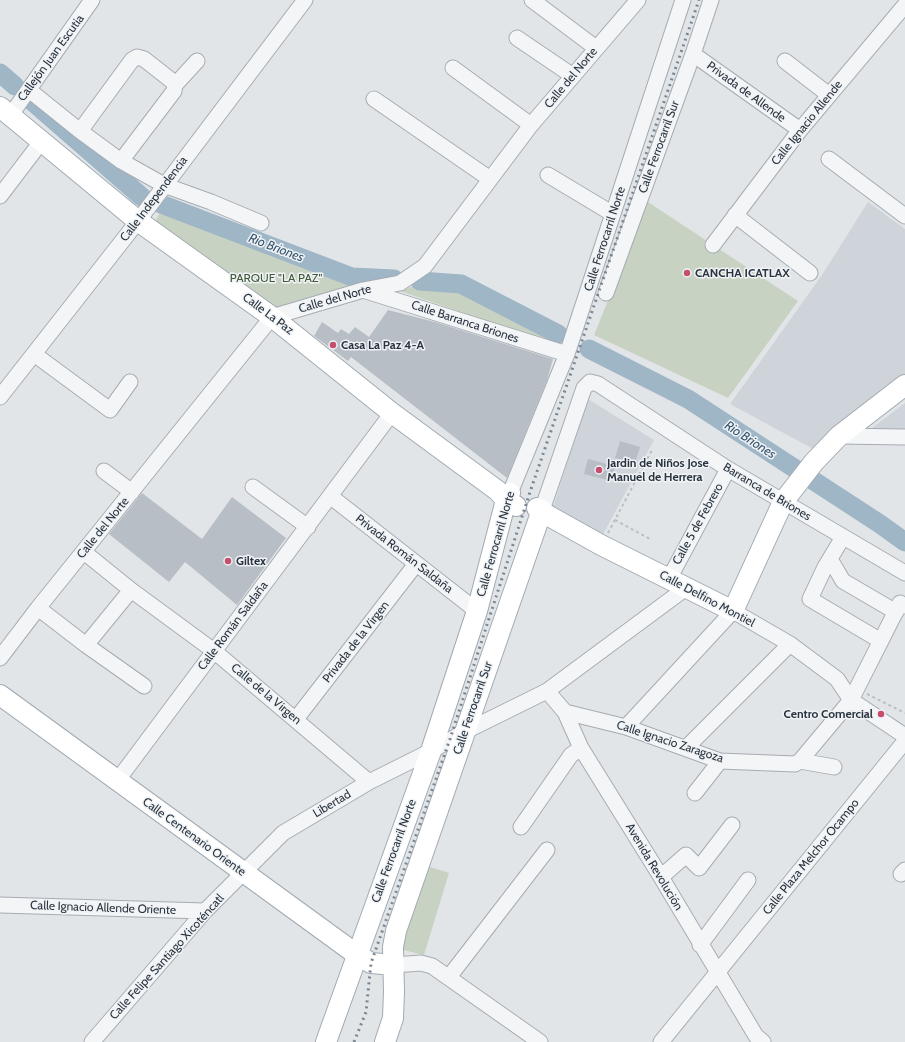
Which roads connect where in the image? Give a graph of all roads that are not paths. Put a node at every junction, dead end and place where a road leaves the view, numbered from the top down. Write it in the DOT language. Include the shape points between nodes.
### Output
graph roads {
  1 [pos="92,0"];
  2 [pos="305,0"];
  3 [pos="532,0"];
  4 [pos="638,0"];
  5 [pos="683,0"];
  6 [pos="711,0"];
  7 [pos="905,4"];
  8 [pos="517,38"];
  9 [pos="596,48"];
  10 [pos="693,54"];
  11 [pos="197,61"];
  12 [pos="785,61"];
  13 [pos="453,68"];
  14 [pos="573,76"];
  15 [pos="175,85"];
  16 [pos="29,90"];
  17 [pos="829,94"];
  18 [pos="374,98"];
  19 [pos="5,112"];
  20 [pos="531,125"];
  21 [pos="800,130"];
  22 [pos="80,131"];
  23 [pos="41,142"];
  24 [pos="829,159"];
  25 [pos="121,161"];
  26 [pos="548,175"];
  27 [pos="490,179"];
  28 [pos="164,185"];
  29 [pos="0,196"];
  30 [pos="613,214"];
  31 [pos="735,215"];
  32 [pos="905,216"];
  33 [pos="138,221"];
  34 [pos="261,223"];
  35 [pos="713,245"];
  36 [pos="810,273"];
  37 [pos="363,290"];
  38 [pos="606,294"];
  39 [pos="272,317"];
  40 [pos="34,354"];
  41 [pos="567,354"];
  42 [pos="130,382"];
  43 [pos="590,382"];
  44 [pos="905,385"];
  45 [pos="0,397"];
  46 [pos="392,413"];
  47 [pos="840,436"];
  48 [pos="905,437"];
  49 [pos="728,469"];
  50 [pos="104,471"];
  51 [pos="253,487"];
  52 [pos="132,492"];
  53 [pos="330,496"];
  54 [pos="783,502"];
  55 [pos="525,506"];
  56 [pos="308,526"];
  57 [pos="843,537"];
  58 [pos="84,552"];
  59 [pos="830,558"];
  60 [pos="416,564"];
  61 [pos="905,573"];
  62 [pos="677,583"];
  63 [pos="131,590"];
  64 [pos="900,607"];
  65 [pos="38,608"];
  66 [pos="477,611"];
  67 [pos="733,611"];
  68 [pos="881,641"];
  69 [pos="790,644"];
  70 [pos="86,645"];
  71 [pos="214,651"];
  72 [pos="0,658"];
  73 [pos="144,686"];
  74 [pos="547,691"];
  75 [pos="854,694"];
  76 [pos="0,696"];
  77 [pos="565,712"];
  78 [pos="296,719"];
  79 [pos="626,727"];
  80 [pos="464,732"];
  81 [pos="905,736"];
  82 [pos="905,742"];
  83 [pos="581,748"];
  84 [pos="686,748"];
  85 [pos="431,751"];
  86 [pos="720,761"];
  87 [pos="800,761"];
  88 [pos="834,767"];
  89 [pos="117,781"];
  90 [pos="369,782"];
  91 [pos="695,793"];
  92 [pos="732,825"];
  93 [pos="521,827"];
  94 [pos="547,850"];
  95 [pos="244,872"];
  96 [pos="661,877"];
  97 [pos="748,880"];
  98 [pos="0,905"];
  99 [pos="206,911"];
  100 [pos="700,945"];
  101 [pos="356,954"];
  102 [pos="394,965"];
  103 [pos="717,973"];
  104 [pos="449,977"];
  105 [pos="92,1042"];
  106 [pos="326,1042"];
  107 [pos="385,1042"];
  108 [pos="540,1042"];
  109 [pos="661,1042"];
  110 [pos="763,1042"];
  1 -- 16 [label="street, Callejón Juan Escutia"];
  2 -- 28 [label="street, Calle Independencia"];
  3 -- 9 [label="street"];
  4 -- 9 [label="street, Calle del Norte"];
  5 -- 30 [label="street, Calle Ferrocarril Norte"];
  6 -- 10 [label="street, Calle Ferrocarril Sur"];
  7 -- 17 [label="street, Calle Ignacio Allende"];
  8 -- 14 [label="street"];
  9 -- 14 [label="street, Calle del Norte"];
  10 -- 21 [label="street, Privada de Allende"];
  10 -- 38 [label="street, Calle Ferrocarril Sur"];
  11 -- 15 [label="street"];
  12 -- 17 [label="street"];
  13 -- 20 [label="street"];
  14 -- 20 [label="street, Calle del Norte"];
  15 -- 22 [label="street" via="144,59 138,57 132,60"];
  15 -- 25 [label="street" via="174,91"];
  16 -- 19 [label="street, Callejón Juan Escutia"];
  16 -- 22 [label="street"];
  17 -- 21 [label="street, Calle Ignacio Allende"];
  18 -- 27 [label="street"];
  19 -- 23 [label="main road, Calle La Paz"];
  20 -- 27 [label="street, Calle del Norte"];
  21 -- 31 [label="street, Calle Ignacio Allende"];
  22 -- 25 [label="street"];
  23 -- 29 [label="street"];
  23 -- 33 [label="main road, Calle La Paz"];
  24 -- 32 [label="street"];
  25 -- 28 [label="street"];
  26 -- 30 [label="street"];
  27 -- 37 [label="street, Calle del Norte" via="425,266 400,283"];
  28 -- 33 [label="street, Calle Independencia"];
  28 -- 34 [label="street"];
  30 -- 41 [label="street, Calle Ferrocarril Norte"];
  31 -- 35 [label="street, Calle Ignacio Allende"];
  31 -- 36 [label="street"];
  33 -- 39 [label="main road, Calle La Paz"];
  33 -- 40 [label="street, Calle Independencia"];
  37 -- 39 [label="street, Calle del Norte"];
  37 -- 41 [label="street, Calle Barranca Briones"];
  39 -- 46 [label="main road, Calle La Paz"];
  39 -- 52 [label="street, Calle del Norte"];
  40 -- 42 [label="street" via="110,410"];
  40 -- 45 [label="street, Calle Independencia"];
  41 -- 55 [label="street, Calle Ferrocarril Norte"];
  43 -- 49 [label="street, Barranca de Briones" via="598,384"];
  43 -- 55 [label="street, Calle Ferrocarril Sur" via="584,388"];
  44 -- 47 [label="main road"];
  46 -- 53 [label="street, Calle Román Saldaña"];
  46 -- 55 [label="main road, Calle La Paz"];
  47 -- 48 [label="street"];
  47 -- 54 [label="main road" via="814,462"];
  49 -- 54 [label="street, Barranca de Briones"];
  49 -- 62 [label="street, Calle 5 de Febrero"];
  50 -- 52 [label="street"];
  51 -- 56 [label="street"];
  52 -- 58 [label="street, Calle del Norte"];
  53 -- 56 [label="street, Calle Román Saldaña"];
  53 -- 60 [label="street, Privada Román Saldaña"];
  54 -- 57 [label="street, Barranca de Briones"];
  54 -- 67 [label="main road"];
  55 -- 62 [label="main road, Calle Delfino Montiel"];
  55 -- 66 [label="main road, Calle Ferrocarril Norte"];
  55 -- 80 [label="main road, Calle Ferrocarril Sur"];
  56 -- 71 [label="street, Calle Román Saldaña"];
  57 -- 59 [label="street"];
  57 -- 61 [label="street, Barranca de Briones"];
  58 -- 63 [label="street, Calle de la Virgen"];
  58 -- 65 [label="street, Calle del Norte"];
  59 -- 64 [label="street" via="842,581"];
  59 -- 68 [label="street" via="810,600"];
  60 -- 66 [label="street, Privada Román Saldaña"];
  60 -- 78 [label="street, Privada de la Virgen"];
  62 -- 67 [label="main road, Calle Delfino Montiel"];
  62 -- 74 [label="street"];
  63 -- 70 [label="street"];
  63 -- 71 [label="street, Calle de la Virgen"];
  64 -- 68 [label="street"];
  65 -- 70 [label="street"];
  65 -- 72 [label="street, Calle del Norte"];
  66 -- 85 [label="main road, Calle Ferrocarril Norte"];
  67 -- 69 [label="street, Calle Delfino Montiel"];
  67 -- 79 [label="street"];
  68 -- 75 [label="street"];
  69 -- 75 [label="street, Calle Delfino Montiel"];
  69 -- 84 [label="street"];
  70 -- 73 [label="street"];
  71 -- 78 [label="street, Calle de la Virgen"];
  71 -- 89 [label="street, Calle Román Saldaña"];
  74 -- 77 [label="street, Avenida Revolución"];
  74 -- 80 [label="street"];
  75 -- 81 [label="street, Calle Delfino Montiel"];
  75 -- 87 [label="street"];
  76 -- 89 [label="main road, Calle Centenario Oriente"];
  77 -- 79 [label="street, Calle Ignacio Zaragoza"];
  77 -- 83 [label="street, Avenida Revolución"];
  78 -- 90 [label="street, Calle de la Virgen"];
  79 -- 84 [label="street, Calle Ignacio Zaragoza"];
  80 -- 85 [label="street"];
  80 -- 102 [label="main road, Calle Ferrocarril Sur" via="396,931 393,947"];
  82 -- 103 [label="street, Calle Plaza Melchor Ocampo"];
  83 -- 93 [label="street" via="571,755"];
  83 -- 96 [label="street, Avenida Revolución"];
  84 -- 86 [label="street, Calle Ignacio Zaragoza"];
  85 -- 90 [label="street, Libertad"];
  85 -- 101 [label="main road, Calle Ferrocarril Norte"];
  86 -- 87 [label="street, Calle Ignacio Zaragoza" via="795,764"];
  86 -- 91 [label="street"];
  87 -- 88 [label="street, Calle Ignacio Zaragoza"];
  89 -- 95 [label="main road, Calle Centenario Oriente"];
  90 -- 95 [label="street, Libertad" via="283,833"];
  92 -- 96 [label="street" via="699,868 686,855"];
  94 -- 104 [label="street"];
  95 -- 99 [label="street, Calle Felipe Santiago Xicoténcatl"];
  95 -- 101 [label="main road, Calle Centenario Oriente"];
  96 -- 100 [label="street, Avenida Revolución"];
  97 -- 100 [label="street"];
  98 -- 99 [label="street, Calle Ignacio Allende Oriente"];
  99 -- 105 [label="street, Calle Felipe Santiago Xicoténcatl"];
  100 -- 103 [label="street, Avenida Revolución"];
  101 -- 102 [label="main road, Calle Centenario Oriente" via="371,963"];
  101 -- 106 [label="main road, Calle Ferrocarril Norte"];
  102 -- 104 [label="street" via="421,963 432,966"];
  102 -- 107 [label="main road, Calle Ferrocarril Sur" via="393,1018"];
  103 -- 109 [label="street, Calle Plaza Melchor Ocampo"];
  103 -- 110 [label="street, Avenida Revolución" via="756,1036"];
  104 -- 108 [label="street"];
}
